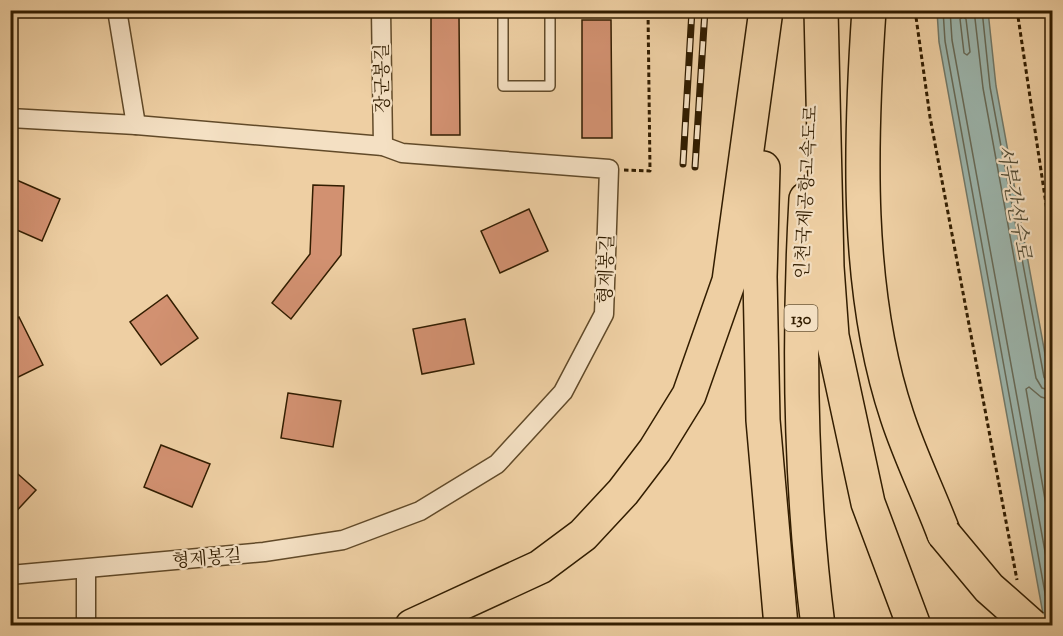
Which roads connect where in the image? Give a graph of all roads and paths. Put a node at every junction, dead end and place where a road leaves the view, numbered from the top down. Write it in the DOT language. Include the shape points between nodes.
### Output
graph roads {
  1 [pos="117,10"];
  2 [pos="381,10"];
  3 [pos="503,10"];
  4 [pos="550,10"];
  5 [pos="648,10"];
  6 [pos="766,10"];
  7 [pos="771,10"];
  8 [pos="817,10"];
  9 [pos="821,10"];
  10 [pos="869,10"];
  11 [pos="915,10"];
  12 [pos="1017,10"];
  13 [pos="10,118"];
  14 [pos="136,125"];
  15 [pos="383,146"];
  16 [pos="609,170"];
  17 [pos="1053,244"];
  18 [pos="86,569"];
  19 [pos="10,575"];
  20 [pos="1019,591"];
  21 [pos="86,626"];
  22 [pos="412,626"];
  23 [pos="781,626"];
  24 [pos="818,626"];
  25 [pos="914,626"];
  26 [pos="1032,626"];
  1 -- 14 [label="street"];
  2 -- 15 [label="street, 장군봉길"];
  3 -- 4 [label="lane" via="503,86 550,86"];
  5 -- 16 [label="path" via="650,171"];
  6 -- 22 [label="highway" via="729,281 689,395 655,450 583,536 540,567"];
  7 -- 23 [label="highway, 130" via="760,277 763,420"];
  8 -- 24 [label="highway, 인천국제공항고속도로 / 130" via="800,298 802,451"];
  9 -- 25 [label="highway" via="832,336 868,503"];
  10 -- 26 [label="highway, bridge" via="861,127 866,244 874,319 897,415 944,534 988,588"];
  11 -- 20 [label="path" via="930,117"];
  12 -- 17 [label="path"];
  13 -- 14 [label="street"];
  14 -- 15 [label="street"];
  15 -- 16 [label="street" via="402,153"];
  16 -- 18 [label="street, 형제봉길" via="604,314 563,392 497,464 420,511 343,540 264,552"];
  18 -- 19 [label="street, 형제봉길"];
  18 -- 21 [label="street"];
}
